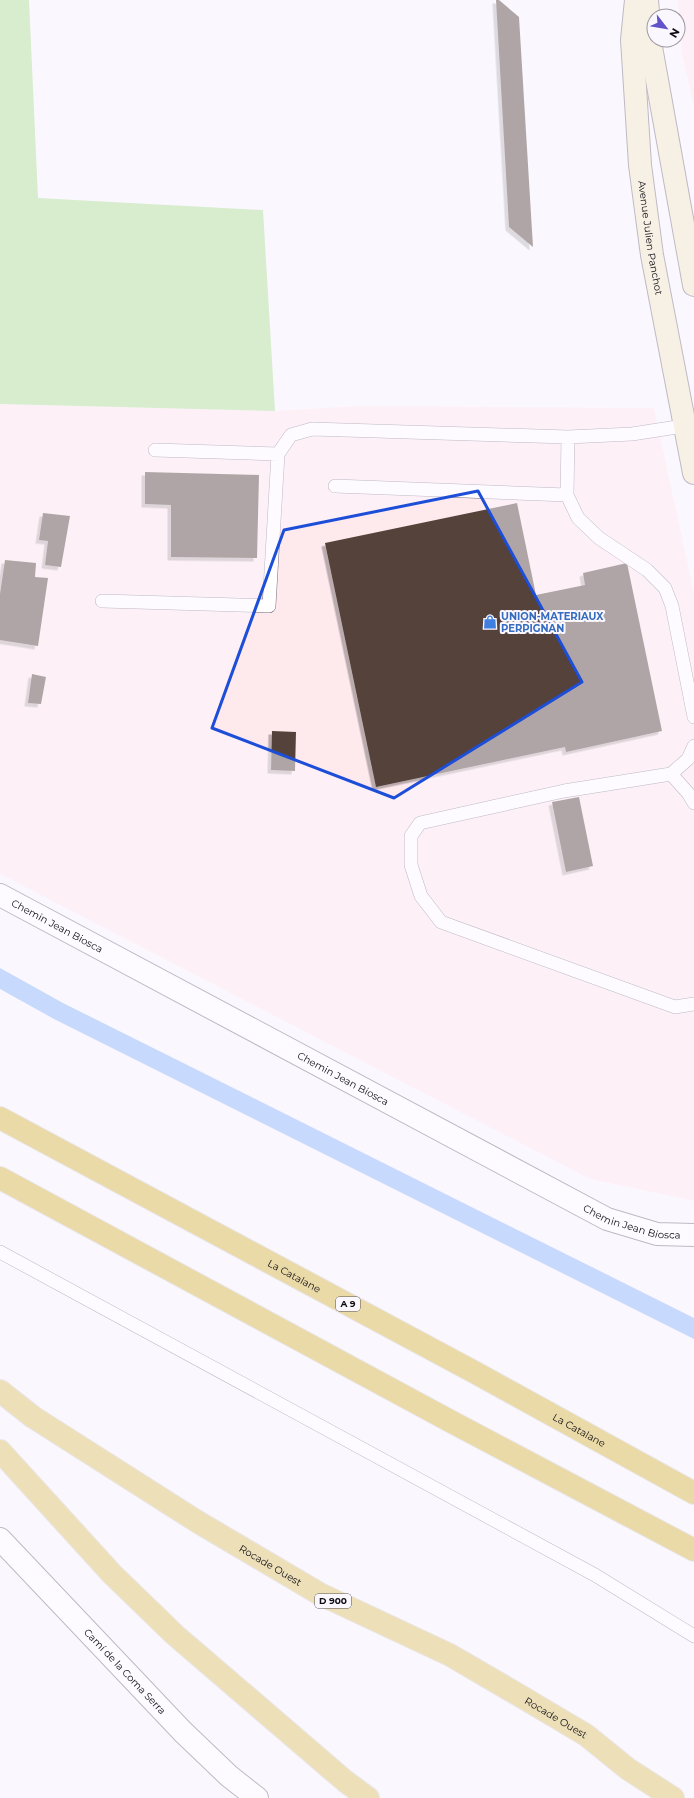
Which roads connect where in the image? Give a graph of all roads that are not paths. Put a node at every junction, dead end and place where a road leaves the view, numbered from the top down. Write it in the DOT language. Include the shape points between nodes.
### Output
graph roads {
  1 [pos="636,0"];
  2 [pos="647,0"];
  3 [pos="694,285"];
  4 [pos="689,426"];
  5 [pos="568,437"];
  6 [pos="156,450"];
  7 [pos="278,454"];
  8 [pos="694,473"];
  9 [pos="335,486"];
  10 [pos="566,495"];
  11 [pos="102,602"];
  12 [pos="694,717"];
  13 [pos="694,746"];
  14 [pos="671,774"];
  15 [pos="694,803"];
  16 [pos="0,895"];
  17 [pos="694,1004"];
  18 [pos="0,1118"];
  19 [pos="0,1178"];
  20 [pos="694,1235"];
  21 [pos="0,1252"];
  22 [pos="0,1391"];
  23 [pos="0,1451"];
  24 [pos="694,1493"];
  25 [pos="0,1539"];
  26 [pos="694,1550"];
  27 [pos="694,1636"];
  28 [pos="256,1798"];
  29 [pos="368,1798"];
  30 [pos="673,1798"];
  1 -- 4 [label="main road, Avenue Julien Panchot" via="632,40 640,164 652,255"];
  2 -- 3 [label="main road" via="651,47"];
  4 -- 5 [label="lane" via="632,434"];
  4 -- 8 [label="main road, Avenue Julien Panchot"];
  5 -- 7 [label="lane" via="312,429 291,435"];
  5 -- 10 [label="lane"];
  6 -- 7 [label="lane"];
  7 -- 11 [label="lane" via="269,606"];
  9 -- 10 [label="lane"];
  10 -- 12 [label="lane" via="578,518 599,538 647,570 665,588 672,606"];
  13 -- 14 [label="lane" via="688,759"];
  14 -- 15 [label="lane"];
  14 -- 17 [label="lane" via="564,791 420,823 411,836 411,865 421,896 441,922 675,1007"];
  16 -- 20 [label="street, Chemin Jean Biosca" via="607,1219 657,1234"];
  18 -- 24 [label="highway, La Catalane / A 9"];
  19 -- 26 [label="highway"];
  21 -- 27 [label="lane" via="595,1575"];
  22 -- 30 [label="highway, Rocade Ouest / D 900" via="33,1417 198,1522 320,1594 450,1655 586,1735 628,1769"];
  23 -- 29 [label="highway" via="112,1574 175,1635"];
  25 -- 28 [label="street, Camí de la Coma Serra" via="183,1732"];
}
